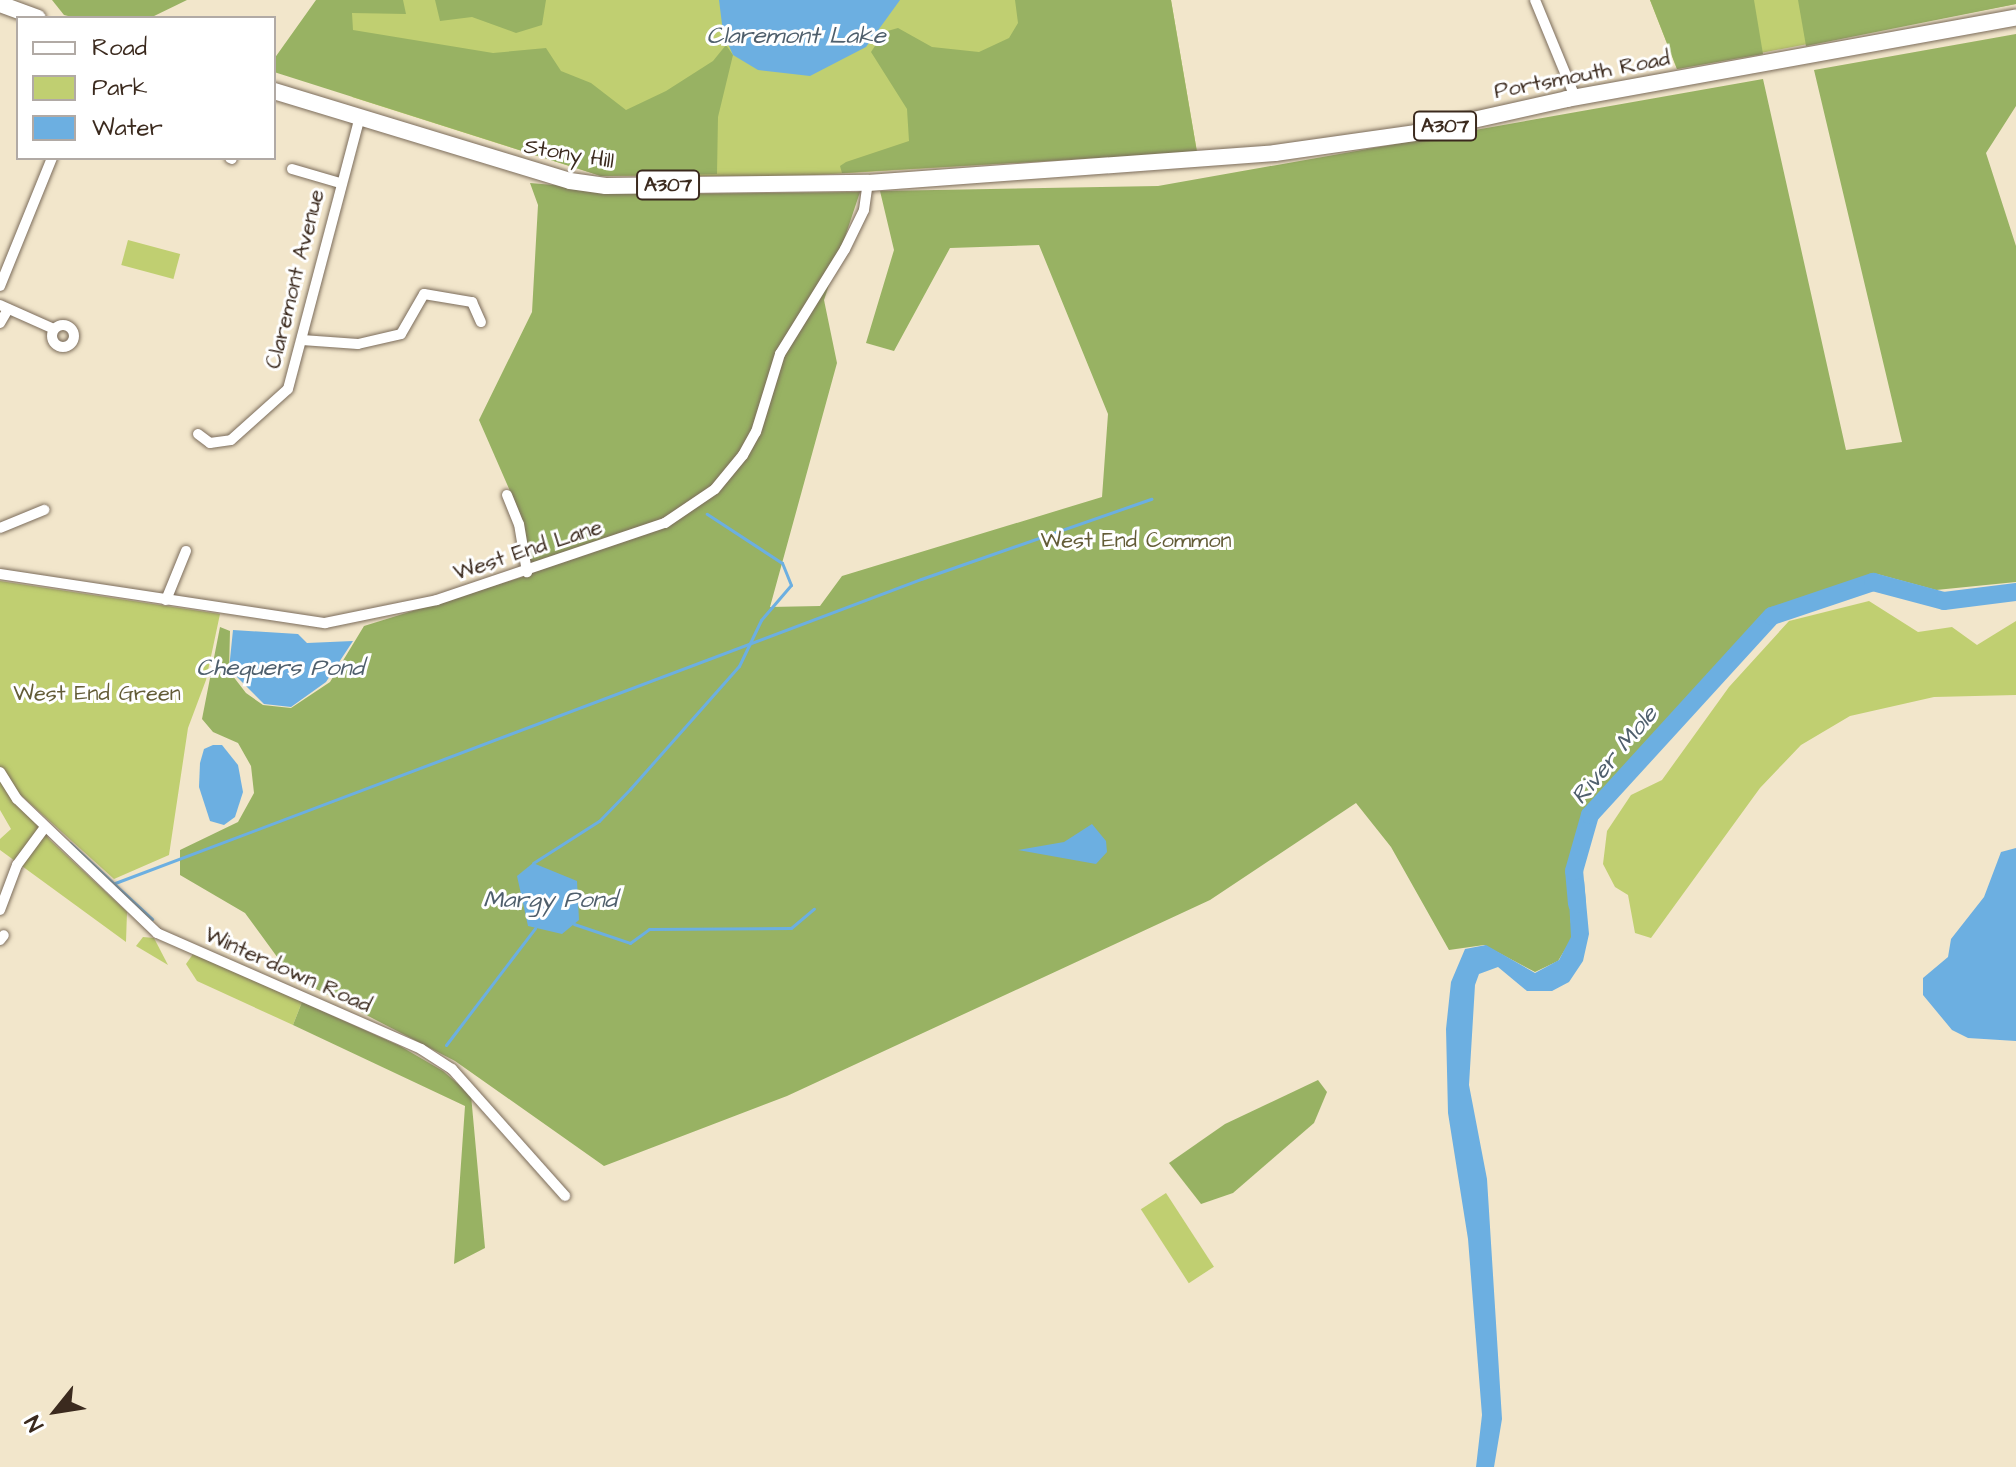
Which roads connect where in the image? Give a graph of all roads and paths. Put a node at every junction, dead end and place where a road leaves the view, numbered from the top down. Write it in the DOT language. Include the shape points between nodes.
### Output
graph roads {
  1 [pos="1535,0"];
  2 [pos="0,4"];
  3 [pos="33,16"];
  4 [pos="2016,17"];
  5 [pos="276,92"];
  6 [pos="1575,97"];
  7 [pos="360,116"];
  8 [pos="51,160"];
  9 [pos="292,169"];
  10 [pos="340,183"];
  11 [pos="868,183"];
  12 [pos="0,286"];
  13 [pos="4,307"];
  14 [pos="481,322"];
  15 [pos="0,323"];
  16 [pos="54,329"];
  17 [pos="302,340"];
  18 [pos="198,434"];
  19 [pos="507,495"];
  20 [pos="44,510"];
  21 [pos="0,528"];
  22 [pos="186,551"];
  23 [pos="527,572"];
  24 [pos="0,574"];
  25 [pos="166,600"];
  26 [pos="0,772"];
  27 [pos="45,827"];
  28 [pos="0,910"];
  29 [pos="565,1196"];
  1 -- 6 [label="street"];
  2 -- 3 [label="main road"];
  4 -- 6 [label="main road, Portsmouth Road / A307"];
  5 -- 7 [label="main road, Stony Hill / A307"];
  6 -- 11 [label="main road, Portsmouth Road / A307" via="1415,133 1275,153"];
  7 -- 10 [label="street, Claremont Avenue"];
  7 -- 11 [label="main road, Stony Hill / A307" via="525,170 606,186"];
  8 -- 12 [label="street"];
  9 -- 10 [label="street"];
  10 -- 17 [label="street, Claremont Avenue"];
  11 -- 23 [label="street, West End Lane" via="864,210 845,249 780,354 756,432 715,489 665,523"];
  13 -- 15 [label="street"];
  13 -- 16 [label="street"];
  14 -- 17 [label="street" via="472,302 420,294 401,334 358,344"];
  17 -- 18 [label="street, Claremont Avenue" via="288,389 243,430 222,444"];
  19 -- 23 [label="street"];
  20 -- 21 [label="street"];
  22 -- 25 [label="street"];
  23 -- 25 [label="street, West End Lane" via="390,612 325,623"];
  24 -- 25 [label="street, West End Lane"];
  26 -- 27 [label="street, Winterdown Road"];
  27 -- 28 [label="street" via="17,865"];
  27 -- 29 [label="street, Winterdown Road" via="157,933 421,1049 452,1069"];
}
